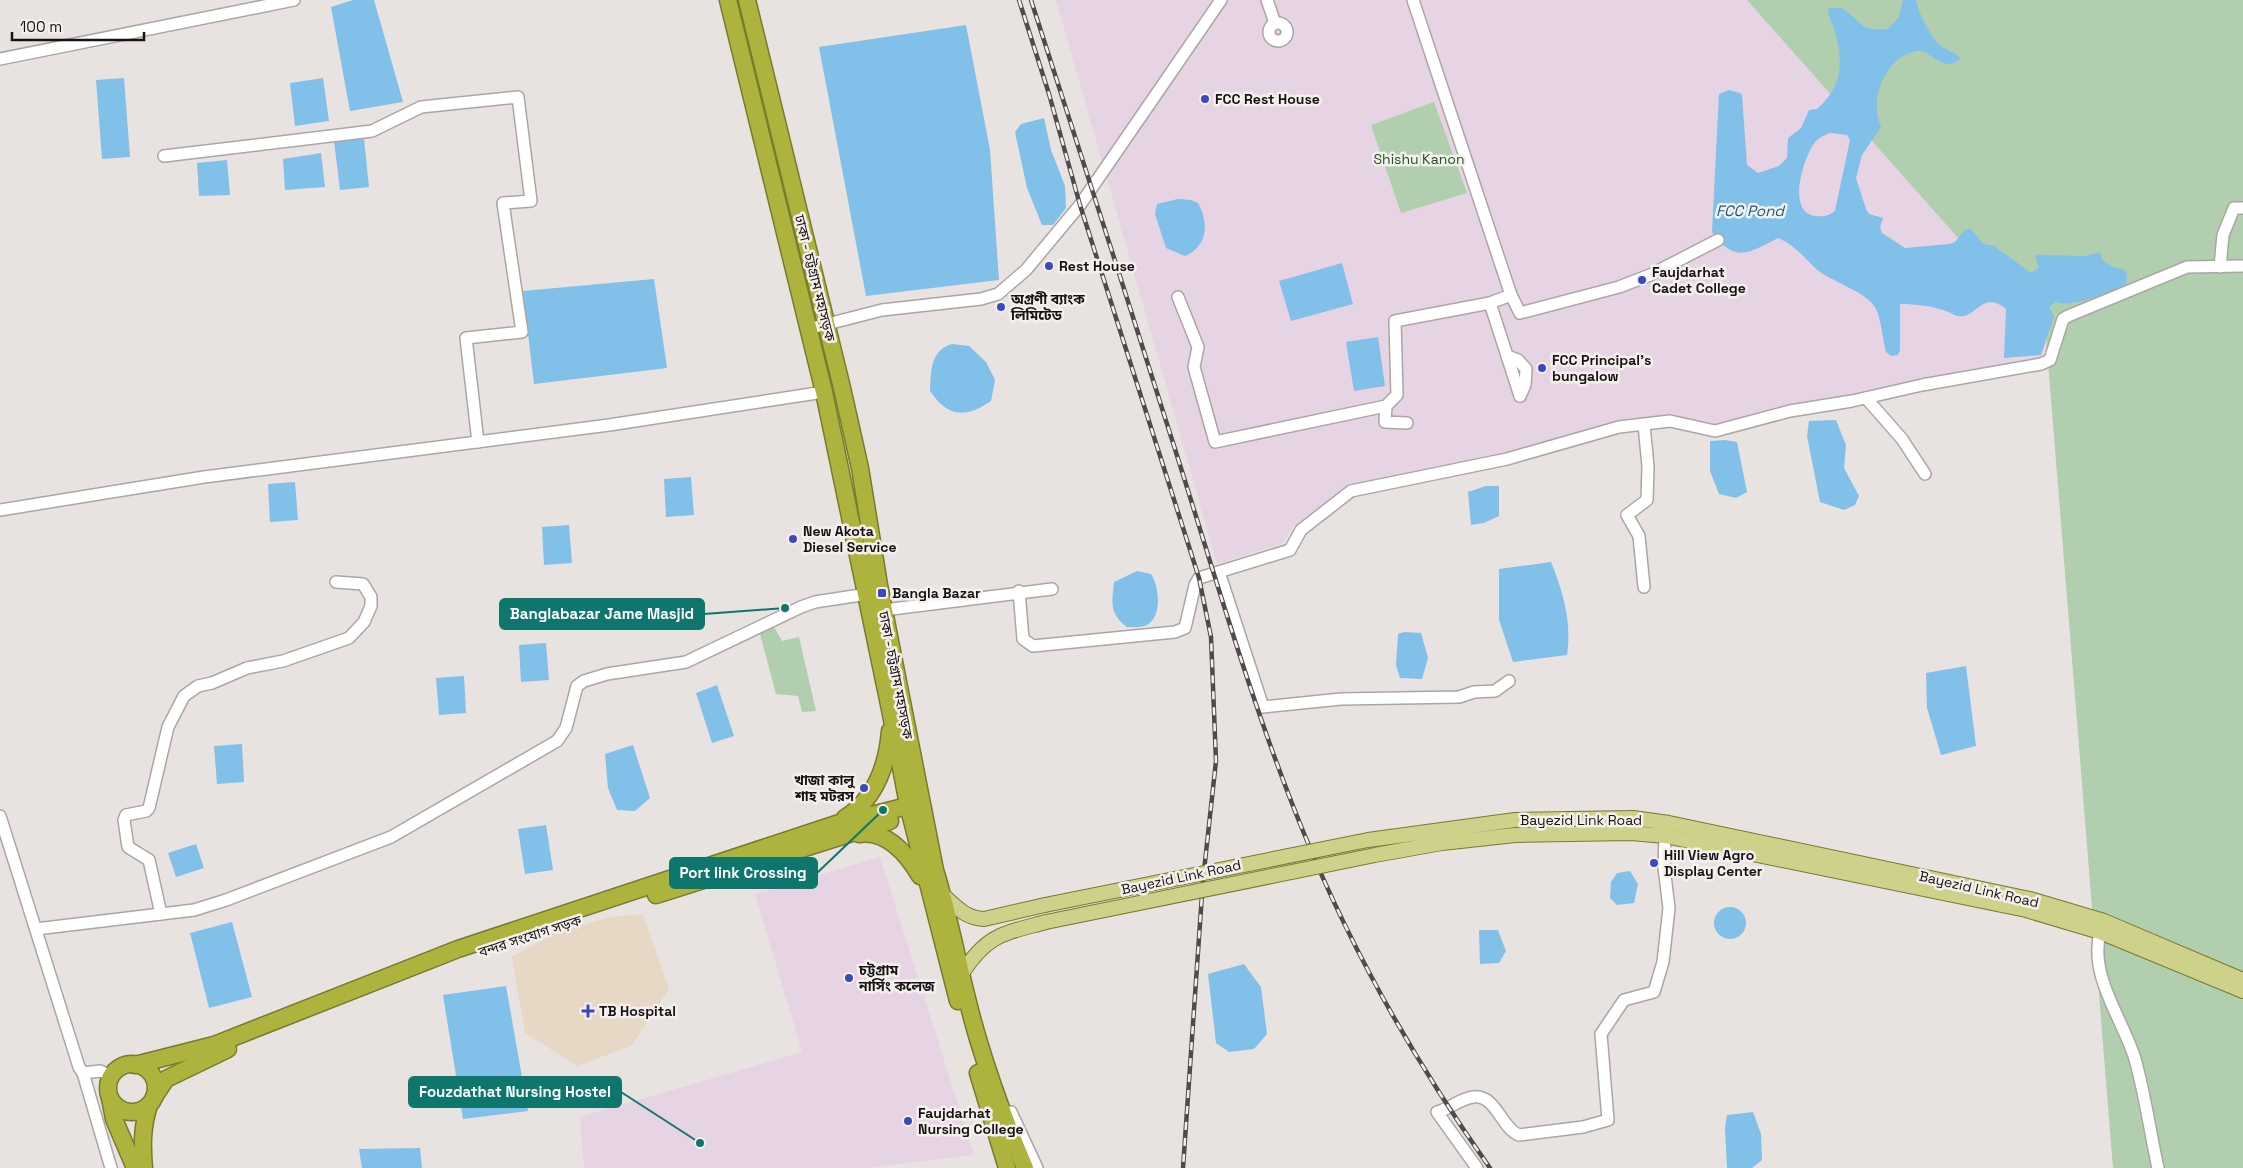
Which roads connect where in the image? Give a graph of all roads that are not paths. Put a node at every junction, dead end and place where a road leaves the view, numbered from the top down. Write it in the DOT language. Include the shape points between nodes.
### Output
graph roads {
  1 [pos="294,0"];
  2 [pos="728,0"];
  3 [pos="747,0"];
  4 [pos="1221,0"];
  5 [pos="1267,0"];
  6 [pos="1412,0"];
  7 [pos="1274,23"];
  8 [pos="0,59"];
  9 [pos="164,156"];
  10 [pos="2243,208"];
  11 [pos="1718,240"];
  12 [pos="2243,266"];
  13 [pos="2220,267"];
  14 [pos="1511,295"];
  15 [pos="1178,296"];
  16 [pos="1490,303"];
  17 [pos="825,323"];
  18 [pos="808,329"];
  19 [pos="1507,356"];
  20 [pos="824,392"];
  21 [pos="1866,398"];
  22 [pos="1386,406"];
  23 [pos="1407,423"];
  24 [pos="1644,425"];
  25 [pos="478,442"];
  26 [pos="1925,474"];
  27 [pos="0,510"];
  28 [pos="1219,572"];
  29 [pos="336,582"];
  30 [pos="1644,587"];
  31 [pos="1052,589"];
  32 [pos="1019,591"];
  33 [pos="867,594"];
  34 [pos="884,610"];
  35 [pos="1509,681"];
  36 [pos="892,714"];
  37 [pos="915,808"];
  38 [pos="0,816"];
  39 [pos="839,830"];
  40 [pos="1665,836"];
  41 [pos="937,893"];
  42 [pos="161,914"];
  43 [pos="36,929"];
  44 [pos="2100,932"];
  45 [pos="962,974"];
  46 [pos="2243,980"];
  47 [pos="2243,991"];
  48 [pos="135,1065"];
  49 [pos="82,1073"];
  50 [pos="112,1076"];
  51 [pos="979,1079"];
  52 [pos="109,1092"];
  53 [pos="152,1101"];
  54 [pos="996,1115"];
  55 [pos="111,1168"];
  56 [pos="135,1168"];
  57 [pos="144,1168"];
  58 [pos="1001,1168"];
  59 [pos="1007,1168"];
  60 [pos="1025,1168"];
  61 [pos="1037,1168"];
  62 [pos="1477,1168"];
  63 [pos="2158,1168"];
  1 -- 8 [label="street"];
  2 -- 18 [label="highway, ঢাকা - চট্টগ্রাম মহাসড়ক"];
  3 -- 17 [label="highway, ঢাকা - চট্টগ্রাম মহাসড়ক"];
  4 -- 17 [label="street" via="1080,205 1026,270 998,294 981,299 882,310"];
  5 -- 7 [label="street"];
  6 -- 14 [label="street"];
  9 -- 25 [label="street" via="372,131 421,107 518,97 531,201 503,203 522,332 466,338"];
  10 -- 13 [label="street" via="2234,208 2223,235"];
  11 -- 14 [label="street" via="1650,275 1520,313"];
  12 -- 13 [label="street"];
  13 -- 21 [label="street" via="2187,267 2068,316 2063,319 2050,360"];
  14 -- 16 [label="street"];
  15 -- 22 [label="street" via="1198,347 1194,368 1215,442"];
  16 -- 19 [label="street"];
  16 -- 22 [label="street" via="1395,321 1397,395"];
  17 -- 18 [label="street"];
  17 -- 34 [label="highway, ঢাকা - চট্টগ্রাম মহাসড়ক" via="860,468"];
  18 -- 20 [label="highway, ঢাকা - চট্টগ্রাম মহাসড়ক"];
  20 -- 25 [label="street"];
  20 -- 33 [label="highway, ঢাকা - চট্টগ্রাম মহাসড়ক"];
  21 -- 24 [label="street" via="1790,410 1715,431 1670,421"];
  21 -- 26 [label="street" via="1902,439"];
  22 -- 23 [label="street" via="1385,426"];
  24 -- 28 [label="street" via="1619,427 1507,459 1351,490 1301,530 1290,550"];
  24 -- 30 [label="street" via="1647,500 1626,515 1639,536"];
  25 -- 27 [label="street" via="204,477"];
  28 -- 32 [label="street" via="1199,578 1185,628 1175,632 1033,646 1023,639"];
  28 -- 35 [label="street" via="1263,707 1341,699 1459,697 1474,692 1496,692"];
  29 -- 42 [label="street" via="363,584 372,597 372,606 364,622 349,638 198,686 178,705 168,727 149,808 126,816 124,820 128,847 149,860"];
  31 -- 32 [label="street"];
  32 -- 34 [label="street"];
  33 -- 36 [label="highway, ঢাকা - চট্টগ্রাম মহাসড়ক"];
  33 -- 42 [label="street" via="801,607 686,662 607,674 584,681 577,686 566,728 557,741 391,836 226,900 194,910"];
  34 -- 37 [label="highway, ঢাকা - চট্টগ্রাম মহাসড়ক"];
  36 -- 37 [label="highway, ঢাকা - চট্টগ্রাম মহাসড়ক"];
  36 -- 39 [label="highway" via="889,744 876,786"];
  37 -- 39 [label="highway, বন্দর সংযোগ সড়ক"];
  37 -- 41 [label="highway, ঢাকা - চট্টগ্রাম মহাসড়ক"];
  38 -- 43 [label="street"];
  39 -- 41 [label="highway" via="878,834 911,861"];
  39 -- 48 [label="highway, বন্দর সংযোগ সড়ক" via="458,949 214,1045"];
  39 -- 53 [label="highway, বন্দর সংযোগ সড়ক" via="461,958 218,1053 166,1079"];
  40 -- 44 [label="main road, Bayezid Link Road" via="2026,910"];
  40 -- 45 [label="main road, Bayezid Link Road, bridge" via="1631,833 1515,835 1375,855 1046,922 1002,934 981,947"];
  40 -- 62 [label="street" via="1668,908 1663,962 1654,992 1624,1000 1601,1034 1608,1120 1583,1127 1519,1135 1510,1131 1487,1101 1476,1096 1463,1099 1437,1112"];
  41 -- 45 [label="highway, ঢাকা - চট্টগ্রাম মহাসড়ক"];
  41 -- 46 [label="main road, Bayezid Link Road, bridge" via="966,916 984,919 1359,842 1515,820 1633,818 2030,899 2104,921"];
  41 -- 51 [label="highway, ঢাকা - চট্টগ্রাম মহাসড়ক"];
  42 -- 43 [label="street"];
  43 -- 49 [label="street"];
  44 -- 47 [label="main road, Bayezid Link Road"];
  44 -- 63 [label="street" via="2097,959 2135,1059"];
  45 -- 54 [label="highway, ঢাকা - চট্টগ্রাম মহাসড়ক"];
  48 -- 50 [label="highway" via="122,1067"];
  48 -- 53 [label="highway" via="152,1076 156,1090"];
  49 -- 50 [label="street" via="100,1071"];
  49 -- 55 [label="street"];
  50 -- 52 [label="highway"];
  51 -- 54 [label="highway, ঢাকা - চট্টগ্রাম মহাসড়ক"];
  51 -- 58 [label="street"];
  52 -- 53 [label="highway" via="121,1110 136,1112"];
  52 -- 56 [label="highway" via="114,1119"];
  53 -- 57 [label="highway, বন্দর সংযোগ সড়ক" via="144,1120"];
  54 -- 59 [label="highway, ঢাকা - চট্টগ্রাম মহাসড়ক"];
  54 -- 60 [label="highway, ঢাকা - চট্টগ্রাম মহাসড়ক"];
  54 -- 61 [label="street" via="1011,1112"];
}
